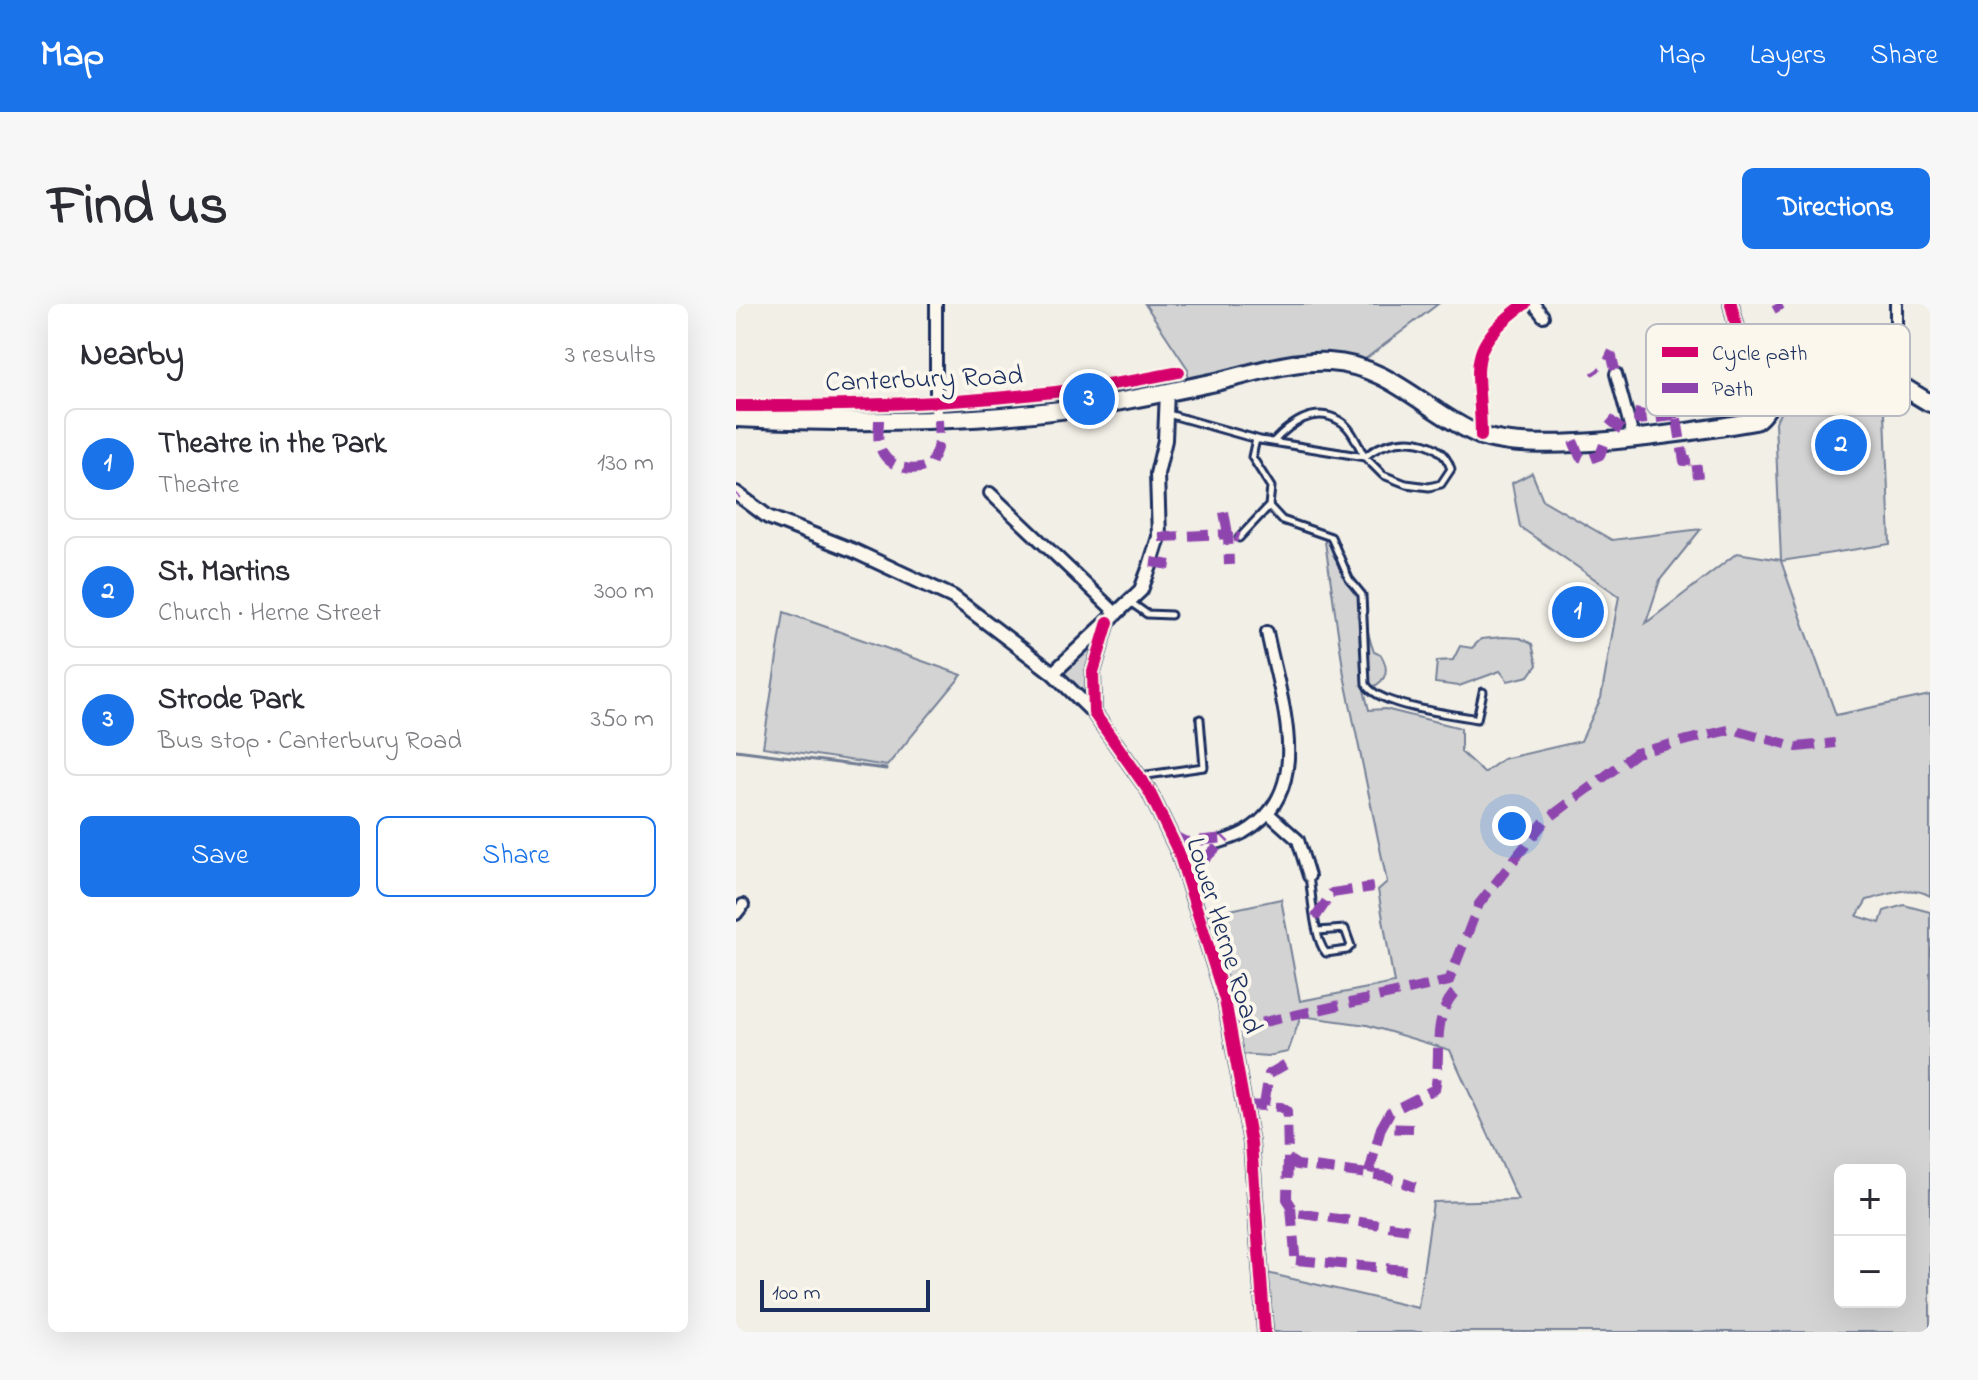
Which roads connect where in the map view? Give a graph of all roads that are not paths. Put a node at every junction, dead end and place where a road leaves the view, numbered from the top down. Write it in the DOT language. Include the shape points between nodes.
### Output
graph roads {
  1 [pos="936,304"];
  2 [pos="1525,304"];
  3 [pos="1534,304"];
  4 [pos="1731,304"];
  5 [pos="1543,316"];
  6 [pos="1735,324"];
  7 [pos="1179,372"];
  8 [pos="1616,374"];
  9 [pos="1161,378"];
  10 [pos="1910,392"];
  11 [pos="1930,403"];
  12 [pos="737,406"];
  13 [pos="936,412"];
  14 [pos="1167,414"];
  15 [pos="1762,416"];
  16 [pos="736,418"];
  17 [pos="1481,436"];
  18 [pos="1633,437"];
  19 [pos="1256,439"];
  20 [pos="1273,442"];
  21 [pos="1365,457"];
  22 [pos="736,493"];
  23 [pos="990,493"];
  24 [pos="1269,506"];
  25 [pos="1239,538"];
  26 [pos="1129,602"];
  27 [pos="1171,615"];
  28 [pos="1113,618"];
  29 [pos="1267,632"];
  30 [pos="1053,673"];
  31 [pos="1483,692"];
  32 [pos="1094,713"];
  33 [pos="1200,719"];
  34 [pos="1139,776"];
  35 [pos="1269,814"];
  36 [pos="1179,853"];
  37 [pos="1309,876"];
  38 [pos="1318,931"];
  39 [pos="1265,1332"];
  1 -- 13 [label="street"];
  2 -- 17 [label="street" via="1490,331 1482,344 1477,388"];
  3 -- 5 [label="street"];
  4 -- 6 [label="street"];
  7 -- 9 [label="street, Canterbury Road"];
  8 -- 18 [label="street"];
  9 -- 13 [label="main road, Canterbury Road" via="1056,410"];
  9 -- 14 [label="street"];
  9 -- 17 [label="main road, Canterbury Road" via="1306,362 1351,365 1397,383"];
  10 -- 11 [label="main road"];
  12 -- 13 [label="street, Canterbury Road"];
  13 -- 16 [label="main road, Canterbury Road"];
  14 -- 19 [label="lane"];
  14 -- 26 [label="street" via="1157,474 1159,537 1141,590"];
  15 -- 18 [label="main road"];
  17 -- 18 [label="main road" via="1519,444"];
  19 -- 20 [label="lane"];
  19 -- 24 [label="lane" via="1252,457 1271,487"];
  20 -- 21 [label="lane"];
  20 -- 21 [label="lane" via="1302,418 1331,418 1349,430"];
  21 -- 21 [label="lane" via="1383,475 1429,487 1441,484 1451,469 1438,451 1419,443 1396,440"];
  22 -- 30 [label="street, Lower Herne Road" via="768,517 953,597"];
  23 -- 28 [label="street"];
  24 -- 25 [label="lane"];
  24 -- 31 [label="lane" via="1291,525 1331,537 1362,595 1370,692 1477,719"];
  26 -- 27 [label="lane" via="1147,614"];
  26 -- 28 [label="street"];
  28 -- 30 [label="street"];
  28 -- 32 [label="street" via="1093,672"];
  29 -- 35 [label="street" via="1289,746 1287,782"];
  30 -- 32 [label="street, Lower Herne Road"];
  32 -- 34 [label="street, Lower Herne Road"];
  33 -- 34 [label="lane" via="1204,767"];
  34 -- 36 [label="street, Lower Herne Road"];
  35 -- 36 [label="street" via="1241,834"];
  35 -- 37 [label="street" via="1298,840"];
  36 -- 39 [label="street, Lower Herne Road" via="1236,1043 1251,1143"];
  37 -- 38 [label="lane"];
  38 -- 38 [label="lane" via="1345,929 1351,946 1326,953"];
}
